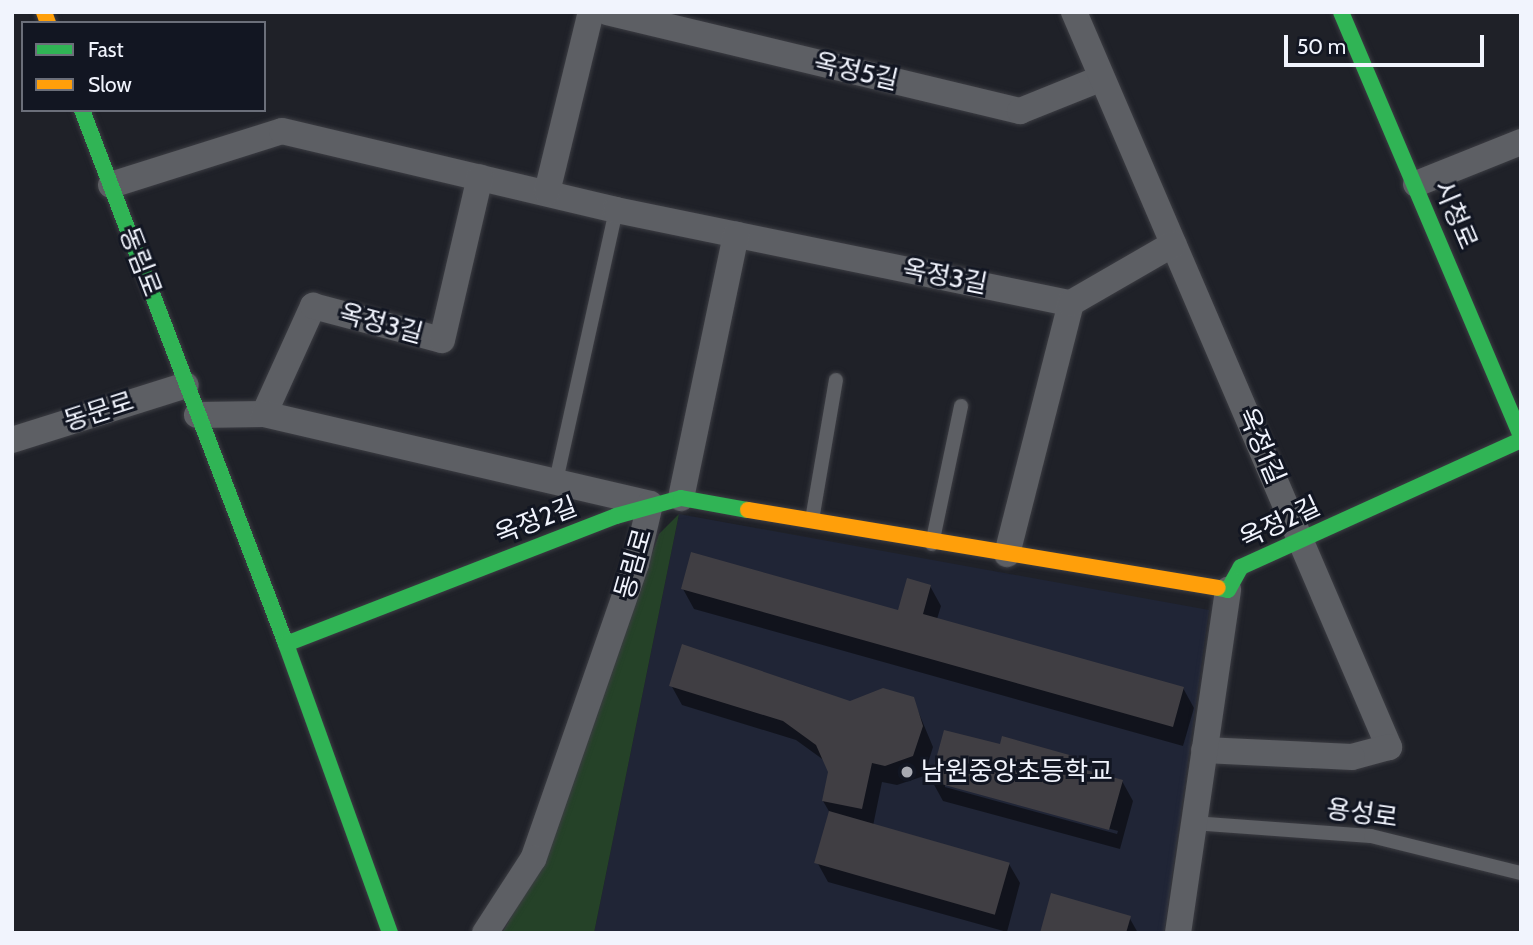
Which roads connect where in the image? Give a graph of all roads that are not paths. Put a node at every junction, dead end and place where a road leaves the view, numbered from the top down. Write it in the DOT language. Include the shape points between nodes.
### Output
graph roads {
  1 [pos="591,12"];
  2 [pos="607,12"];
  3 [pos="1074,12"];
  4 [pos="1341,12"];
  5 [pos="1102,78"];
  6 [pos="83,112"];
  7 [pos="1521,142"];
  8 [pos="480,177"];
  9 [pos="1416,184"];
  10 [pos="111,185"];
  11 [pos="547,192"];
  12 [pos="616,211"];
  13 [pos="736,235"];
  14 [pos="1173,244"];
  15 [pos="1071,303"];
  16 [pos="836,380"];
  17 [pos="186,385"];
  18 [pos="961,405"];
  19 [pos="264,414"];
  20 [pos="197,415"];
  21 [pos="1521,438"];
  22 [pos="12,440"];
  23 [pos="556,481"];
  24 [pos="681,498"];
  25 [pos="650,504"];
  26 [pos="812,523"];
  27 [pos="1301,539"];
  28 [pos="932,544"];
  29 [pos="1007,554"];
  30 [pos="1228,590"];
  31 [pos="286,644"];
  32 [pos="1204,750"];
  33 [pos="1193,823"];
  34 [pos="1521,873"];
  35 [pos="381,930"];
  36 [pos="485,933"];
  37 [pos="1178,933"];
  1 -- 11 [label="street"];
  2 -- 5 [label="street, 옥정5길" via="1020,111"];
  3 -- 5 [label="street, 옥정1길"];
  4 -- 9 [label="street, 시청로"];
  5 -- 14 [label="street, 옥정1길"];
  6 -- 10 [label="street, 동림로"];
  7 -- 9 [label="street"];
  8 -- 10 [label="street, 옥정3길" via="282,131"];
  8 -- 11 [label="street, 옥정3길"];
  8 -- 19 [label="street, 옥정3길" via="442,340 313,306"];
  9 -- 21 [label="street, 시청로"];
  10 -- 17 [label="street, 동림로"];
  11 -- 12 [label="street, 옥정3길"];
  12 -- 13 [label="street, 옥정3길"];
  12 -- 23 [label="lane"];
  13 -- 15 [label="street, 옥정3길"];
  13 -- 24 [label="street"];
  14 -- 15 [label="street"];
  14 -- 27 [label="street, 옥정1길"];
  15 -- 29 [label="street"];
  16 -- 26 [label="lane"];
  17 -- 20 [label="street, 동림로"];
  17 -- 22 [label="street, 동문로"];
  18 -- 28 [label="lane"];
  19 -- 20 [label="street, 동림로"];
  19 -- 23 [label="street, 동림로"];
  20 -- 31 [label="street, 동림로"];
  21 -- 27 [label="street, 옥정2길"];
  23 -- 25 [label="street, 동림로"];
  24 -- 25 [label="street, 옥정2길"];
  24 -- 26 [label="street, 옥정2길"];
  25 -- 31 [label="street, 옥정2길"];
  25 -- 36 [label="street, 동림로" via="636,564 533,859"];
  26 -- 28 [label="street, 옥정2길"];
  27 -- 30 [label="street, 옥정2길" via="1241,567"];
  27 -- 32 [label="street, 옥정1길" via="1389,747 1352,757"];
  28 -- 29 [label="street, 옥정2길"];
  29 -- 30 [label="street, 옥정2길"];
  30 -- 32 [label="street"];
  31 -- 35 [label="street, 동림로"];
  32 -- 33 [label="street"];
  33 -- 34 [label="lane, 용성로" via="1371,836"];
  33 -- 37 [label="street"];
}
